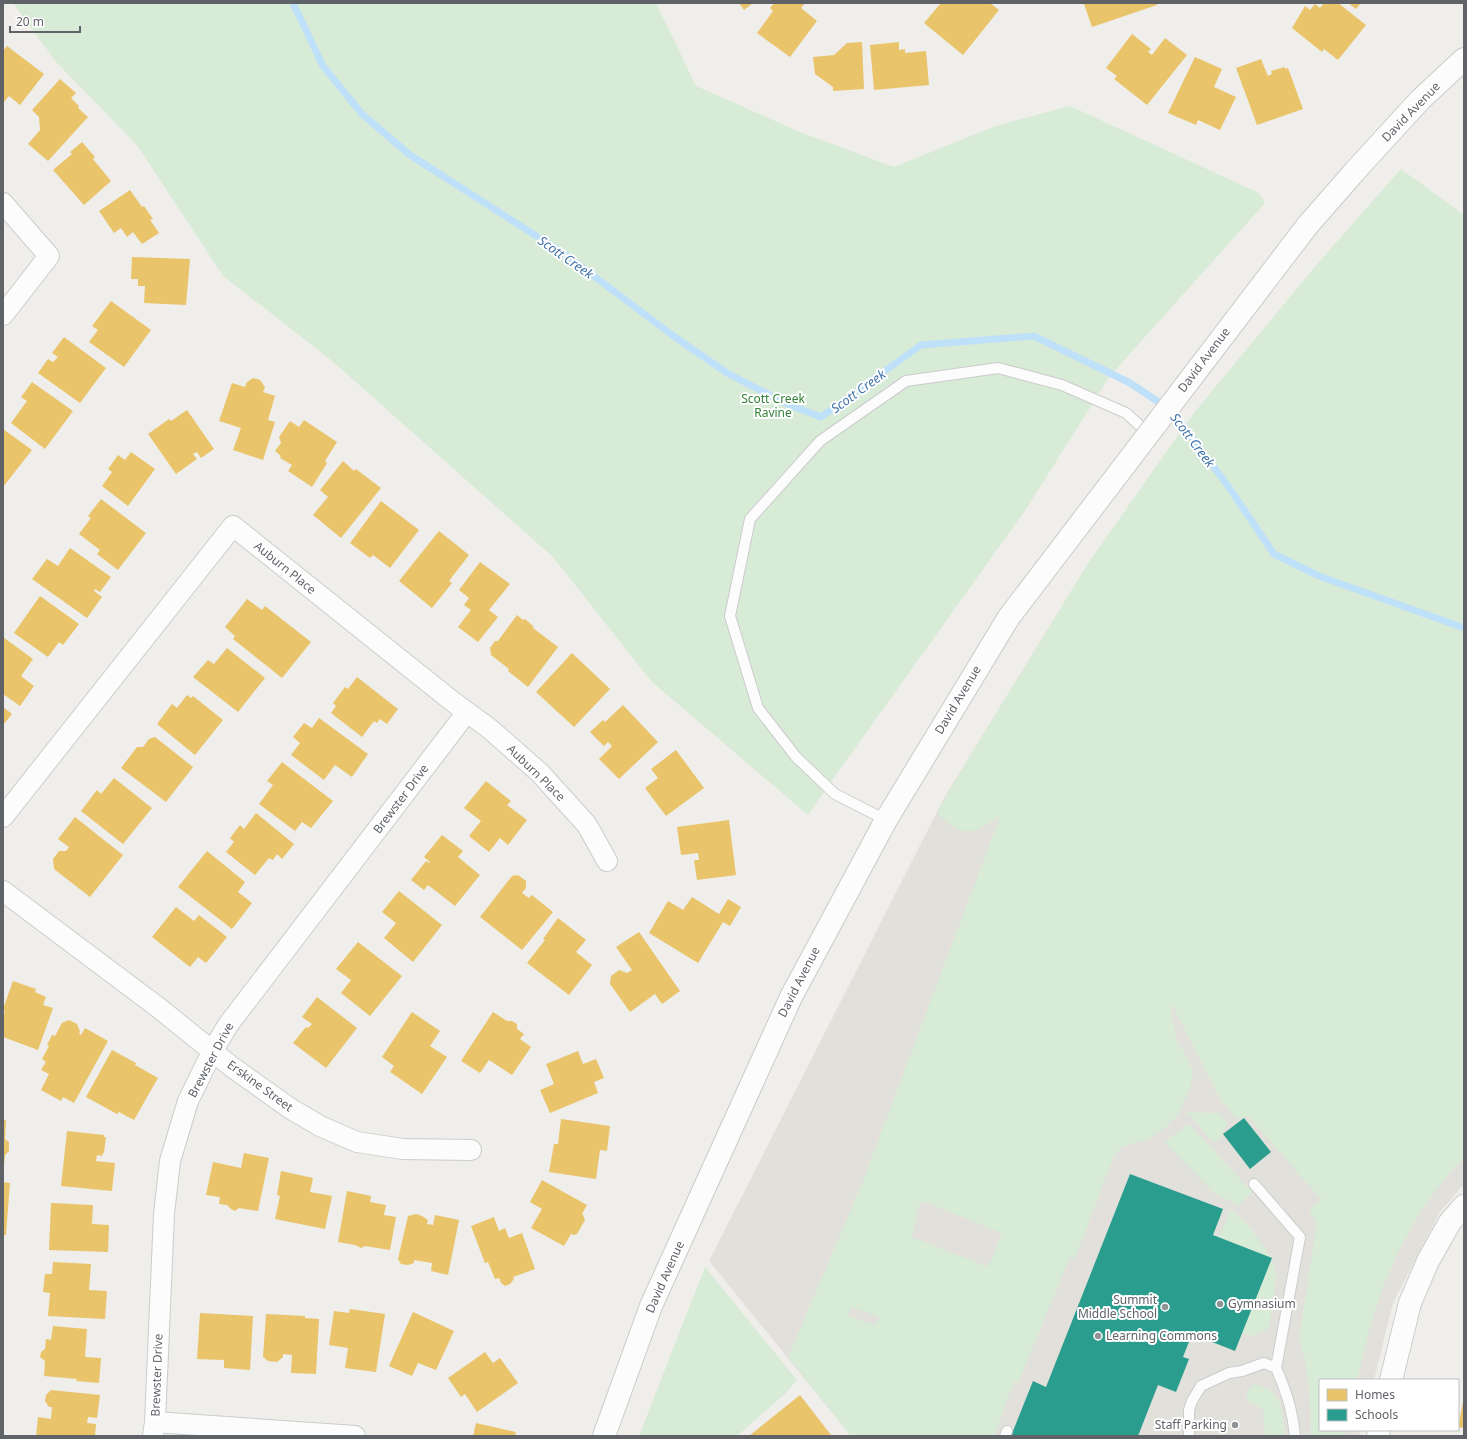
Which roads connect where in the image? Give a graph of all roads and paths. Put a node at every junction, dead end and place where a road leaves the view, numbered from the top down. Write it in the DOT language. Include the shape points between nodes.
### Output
graph roads {
  1 [pos="1464,59"];
  2 [pos="3,203"];
  3 [pos="3,315"];
  4 [pos="1155,440"];
  5 [pos="468,712"];
  6 [pos="3,817"];
  7 [pos="886,820"];
  8 [pos="607,861"];
  9 [pos="3,891"];
  10 [pos="213,1050"];
  11 [pos="471,1150"];
  12 [pos="1254,1184"];
  13 [pos="1464,1206"];
  14 [pos="1276,1368"];
  15 [pos="1391,1379"];
  16 [pos="154,1429"];
  17 [pos="355,1436"];
  18 [pos="604,1436"];
  19 [pos="1189,1436"];
  20 [pos="1295,1436"];
  1 -- 7 [label="main road, David Avenue, bridge" via="1420,100 1307,226 1009,617"];
  2 -- 3 [label="street" via="49,256"];
  4 -- 7 [label="lane" via="1126,413 1062,385 998,368 906,381 820,441 750,519 730,616 758,708 796,757 835,794"];
  5 -- 6 [label="street, Auburn Place" via="233,526"];
  5 -- 8 [label="street, Auburn Place" via="540,773 587,825"];
  5 -- 10 [label="street, Brewster Drive" via="228,1025"];
  7 -- 18 [label="main road, David Avenue" via="787,1004 651,1306"];
  9 -- 10 [label="street, Erskine Street"];
  10 -- 11 [label="street, Erskine Street" via="232,1067 291,1109 322,1127 357,1142 403,1149"];
  10 -- 16 [label="street, Brewster Drive" via="188,1101 170,1161 164,1214"];
  12 -- 14 [label="lane" via="1300,1237"];
  13 -- 15 [label="main road" via="1450,1222 1428,1261 1410,1303"];
  14 -- 19 [label="lane" via="1264,1363 1229,1373 1201,1386 1189,1410"];
  14 -- 20 [label="lane" via="1285,1389"];
  16 -- 17 [label="street"];
}
